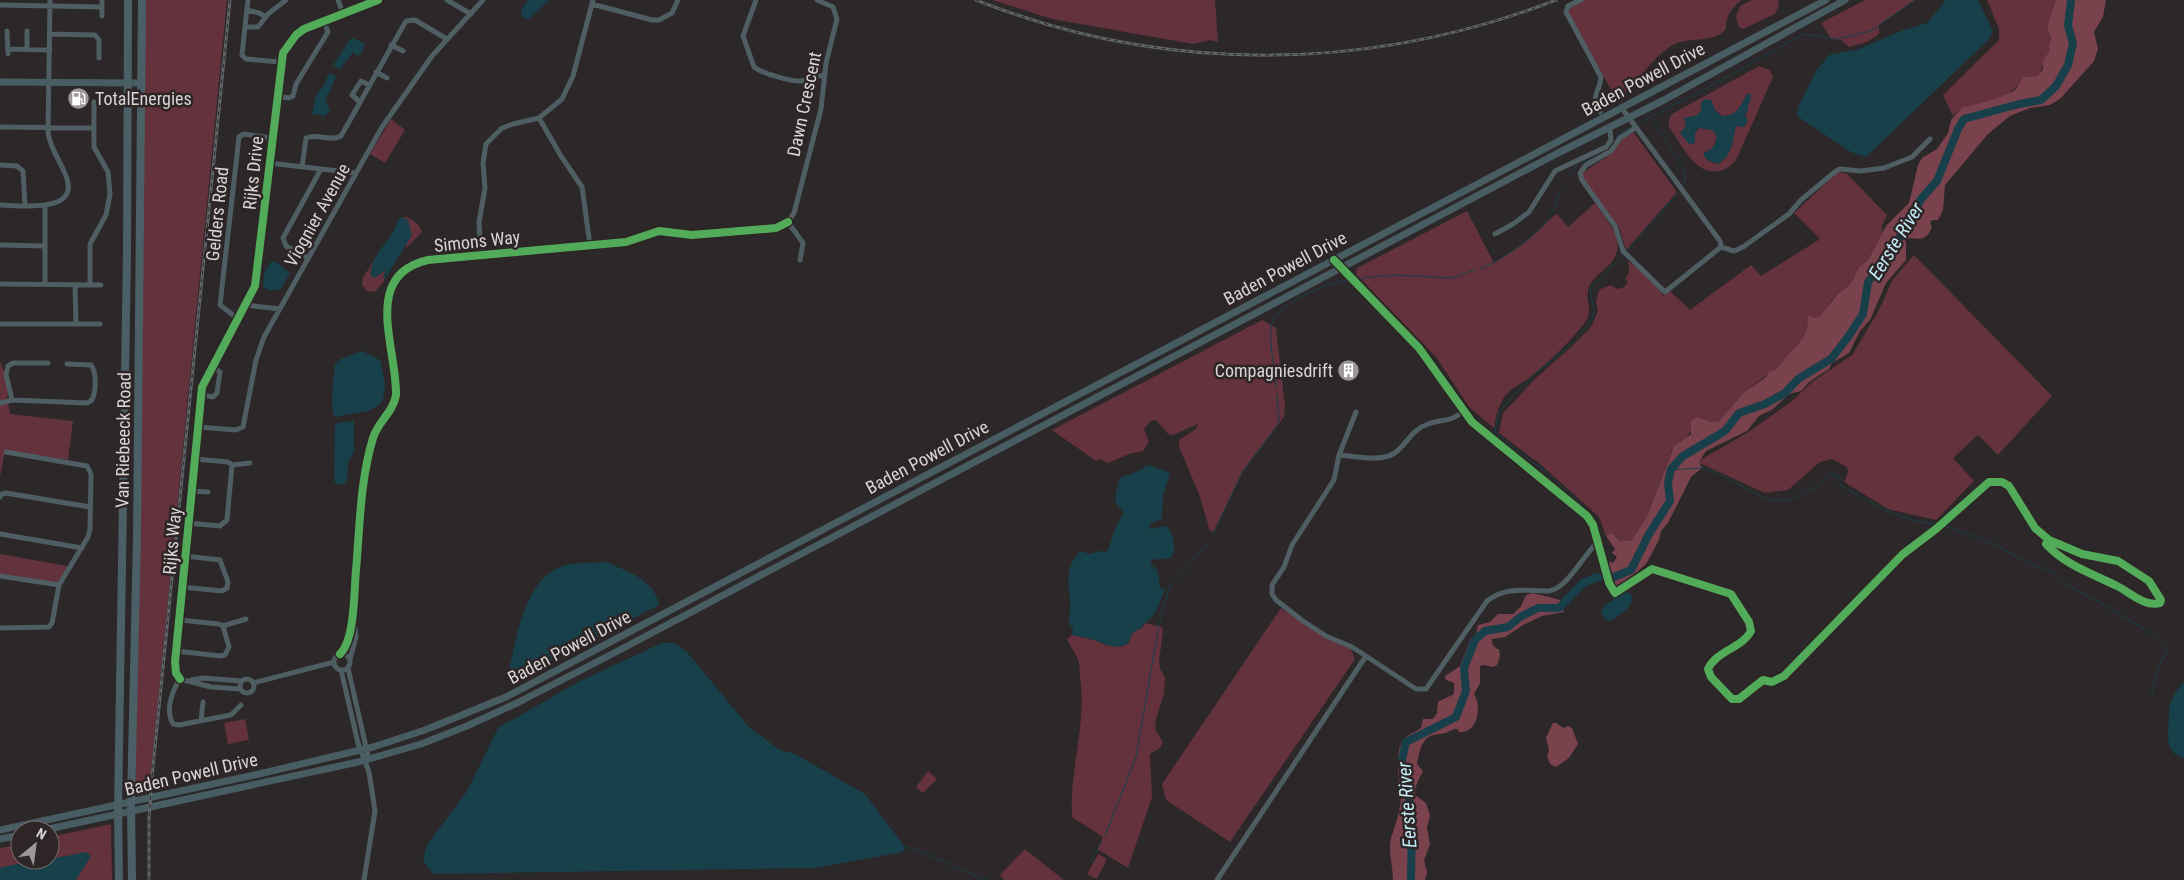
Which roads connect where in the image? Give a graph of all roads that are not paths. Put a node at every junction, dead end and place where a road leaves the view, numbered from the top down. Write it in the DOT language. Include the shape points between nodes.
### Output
graph roads {
  1 [pos="102,0"];
  2 [pos="128,0"];
  3 [pos="142,0"];
  4 [pos="248,0"];
  5 [pos="286,0"];
  6 [pos="338,0"];
  7 [pos="378,0"];
  8 [pos="447,0"];
  9 [pos="483,0"];
  10 [pos="678,0"];
  11 [pos="756,0"];
  12 [pos="818,0"];
  13 [pos="1581,0"];
  14 [pos="1826,0"];
  15 [pos="1845,0"];
  16 [pos="592,2"];
  17 [pos="50,3"];
  18 [pos="0,5"];
  19 [pos="102,7"];
  20 [pos="247,10"];
  21 [pos="343,14"];
  22 [pos="471,14"];
  23 [pos="102,16"];
  24 [pos="266,17"];
  25 [pos="324,21"];
  26 [pos="245,27"];
  27 [pos="27,30"];
  28 [pos="7,31"];
  29 [pos="50,34"];
  30 [pos="447,39"];
  31 [pos="392,45"];
  32 [pos="27,49"];
  33 [pos="50,50"];
  34 [pos="403,51"];
  35 [pos="99,58"];
  36 [pos="280,62"];
  37 [pos="376,72"];
  38 [pos="824,76"];
  39 [pos="387,78"];
  40 [pos="0,82"];
  41 [pos="49,82"];
  42 [pos="128,83"];
  43 [pos="141,84"];
  44 [pos="369,84"];
  45 [pos="277,96"];
  46 [pos="94,102"];
  47 [pos="360,102"];
  48 [pos="1621,107"];
  49 [pos="1600,112"];
  50 [pos="1628,117"];
  51 [pos="539,118"];
  52 [pos="48,126"];
  53 [pos="0,127"];
  54 [pos="94,128"];
  55 [pos="1635,128"];
  56 [pos="1610,131"];
  57 [pos="272,138"];
  58 [pos="1930,139"];
  59 [pos="1582,159"];
  60 [pos="269,163"];
  61 [pos="0,165"];
  62 [pos="302,167"];
  63 [pos="321,169"];
  64 [pos="1581,169"];
  65 [pos="356,173"];
  66 [pos="0,205"];
  67 [pos="25,205"];
  68 [pos="45,206"];
  69 [pos="788,222"];
  70 [pos="1495,234"];
  71 [pos="127,244"];
  72 [pos="0,245"];
  73 [pos="140,245"];
  74 [pos="590,245"];
  75 [pos="45,246"];
  76 [pos="1721,247"];
  77 [pos="481,255"];
  78 [pos="308,258"];
  79 [pos="800,260"];
  80 [pos="1334,260"];
  81 [pos="1342,267"];
  82 [pos="0,284"];
  83 [pos="45,284"];
  84 [pos="75,285"];
  85 [pos="90,285"];
  86 [pos="101,285"];
  87 [pos="246,305"];
  88 [pos="280,309"];
  89 [pos="238,319"];
  90 [pos="0,324"];
  91 [pos="76,324"];
  92 [pos="100,324"];
  93 [pos="48,363"];
  94 [pos="67,364"];
  95 [pos="212,366"];
  96 [pos="125,392"];
  97 [pos="138,393"];
  98 [pos="201,395"];
  99 [pos="12,400"];
  100 [pos="0,402"];
  101 [pos="1463,411"];
  102 [pos="1356,412"];
  103 [pos="198,427"];
  104 [pos="6,452"];
  105 [pos="1339,455"];
  106 [pos="195,458"];
  107 [pos="250,463"];
  108 [pos="232,465"];
  109 [pos="192,491"];
  110 [pos="208,494"];
  111 [pos="0,497"];
  112 [pos="90,507"];
  113 [pos="188,523"];
  114 [pos="0,534"];
  115 [pos="2049,540"];
  116 [pos="1597,543"];
  117 [pos="123,544"];
  118 [pos="137,545"];
  119 [pos="82,548"];
  120 [pos="185,556"];
  121 [pos="0,576"];
  122 [pos="60,585"];
  123 [pos="182,587"];
  124 [pos="352,612"];
  125 [pos="246,619"];
  126 [pos="180,620"];
  127 [pos="223,626"];
  128 [pos="0,628"];
  129 [pos="176,651"];
  130 [pos="340,654"];
  131 [pos="1366,656"];
  132 [pos="350,659"];
  133 [pos="334,662"];
  134 [pos="348,668"];
  135 [pos="341,670"];
  136 [pos="180,679"];
  137 [pos="190,680"];
  138 [pos="220,680"];
  139 [pos="241,681"];
  140 [pos="253,683"];
  141 [pos="219,688"];
  142 [pos="240,689"];
  143 [pos="203,702"];
  144 [pos="241,705"];
  145 [pos="201,721"];
  146 [pos="363,749"];
  147 [pos="366,760"];
  148 [pos="60,827"];
  149 [pos="0,830"];
  150 [pos="119,880"];
  151 [pos="132,880"];
  152 [pos="364,880"];
  153 [pos="1217,880"];
  1 -- 19 [label="street"];
  2 -- 42 [label="main road, Van Riebeeck Road"];
  3 -- 43 [label="main road, Van Riebeeck Road"];
  4 -- 20 [label="street"];
  5 -- 24 [label="street"];
  6 -- 21 [label="street"];
  7 -- 21 [label="street, Rijks Drive"];
  8 -- 22 [label="street"];
  9 -- 22 [label="street, Viognier Avenue"];
  10 -- 16 [label="street" via="672,13 656,20"];
  11 -- 38 [label="street" via="743,36 754,68 800,81"];
  12 -- 38 [label="street, Dawn Crescent" via="832,7 837,19"];
  13 -- 49 [label="street" via="1568,6 1566,12 1602,77 1595,92"];
  14 -- 48 [label="main road, Baden Powell Drive"];
  15 -- 50 [label="main road, Baden Powell Drive"];
  16 -- 51 [label="street" via="569,87 558,103"];
  17 -- 18 [label="street"];
  17 -- 19 [label="street"];
  17 -- 29 [label="street"];
  19 -- 23 [label="street"];
  20 -- 24 [label="street"];
  20 -- 26 [label="street"];
  21 -- 25 [label="street, Rijks Drive"];
  22 -- 30 [label="street, Viognier Avenue"];
  24 -- 26 [label="street" via="258,27"];
  25 -- 36 [label="street, Rijks Drive" via="296,34"];
  25 -- 45 [label="street" via="328,32 296,84 294,94 289,98"];
  26 -- 36 [label="street" via="243,57"];
  27 -- 32 [label="street"];
  28 -- 32 [label="street" via="8,52"];
  29 -- 33 [label="street"];
  29 -- 35 [label="street" via="95,34 99,40"];
  30 -- 31 [label="street" via="411,19 406,21"];
  30 -- 65 [label="street, Viognier Avenue" via="382,127"];
  31 -- 34 [label="street"];
  31 -- 37 [label="street"];
  32 -- 33 [label="street"];
  33 -- 41 [label="street"];
  36 -- 45 [label="street, Rijks Drive"];
  37 -- 39 [label="street"];
  37 -- 44 [label="street"];
  38 -- 69 [label="street, Dawn Crescent" via="821,109 794,212"];
  40 -- 41 [label="main road"];
  41 -- 42 [label="main road"];
  41 -- 52 [label="street"];
  42 -- 43 [label="main road"];
  42 -- 71 [label="main road, Van Riebeeck Road"];
  43 -- 73 [label="main road, Van Riebeeck Road"];
  44 -- 47 [label="street"];
  44 -- 47 [label="street" via="361,81 352,95"];
  45 -- 57 [label="street, Rijks Drive"];
  46 -- 54 [label="street"];
  47 -- 62 [label="street" via="339,138 306,138"];
  48 -- 50 [label="street"];
  48 -- 80 [label="main road, Baden Powell Drive"];
  50 -- 55 [label="street"];
  50 -- 81 [label="main road, Baden Powell Drive"];
  51 -- 74 [label="street" via="582,187"];
  51 -- 77 [label="street" via="507,126 486,144 483,163 486,188 479,222"];
  52 -- 53 [label="street"];
  52 -- 54 [label="street"];
  52 -- 68 [label="street" via="52,149 68,186 62,199"];
  54 -- 85 [label="street" via="95,149 108,172 110,194 106,215 90,244"];
  55 -- 64 [label="street" via="1620,138 1612,151"];
  55 -- 76 [label="street" via="1720,241"];
  56 -- 59 [label="street" via="1611,140 1606,147"];
  57 -- 60 [label="street, Rijks Drive"];
  57 -- 89 [label="street, Gelders Road" via="244,134 240,137 220,305"];
  58 -- 76 [label="street" via="1912,157 1889,166 1836,171 1800,200 1789,214 1743,248 1734,251"];
  59 -- 64 [label="street"];
  59 -- 70 [label="street" via="1555,171 1529,212"];
  60 -- 62 [label="street"];
  60 -- 87 [label="street, Rijks Drive" via="256,284"];
  61 -- 67 [label="street" via="17,166 23,171"];
  62 -- 63 [label="street"];
  63 -- 65 [label="street"];
  63 -- 78 [label="street" via="283,238 286,246"];
  64 -- 76 [label="street" via="1582,180 1615,226 1623,251 1663,291 1667,292"];
  65 -- 78 [label="street, Viognier Avenue"];
  66 -- 67 [label="street"];
  67 -- 68 [label="street"];
  68 -- 75 [label="street"];
  69 -- 74 [label="street, Simons Way" via="776,228 692,235 658,231 626,242"];
  69 -- 79 [label="street" via="803,243"];
  71 -- 73 [label="main road"];
  71 -- 96 [label="main road, Van Riebeeck Road"];
  72 -- 75 [label="street"];
  73 -- 97 [label="main road, Van Riebeeck Road"];
  74 -- 77 [label="street, Simons Way"];
  75 -- 83 [label="street"];
  77 -- 124 [label="street, Simons Way" via="428,260 414,265 398,274 389,290 387,306 396,395 393,408 380,423 374,437 363,481"];
  78 -- 88 [label="street, Viognier Avenue"];
  80 -- 81 [label="street"];
  80 -- 146 [label="main road, Baden Powell Drive" via="516,692 425,730"];
  81 -- 101 [label="street" via="1419,348"];
  81 -- 147 [label="main road, Baden Powell Drive" via="519,702 421,744"];
  82 -- 83 [label="street"];
  83 -- 84 [label="street"];
  84 -- 85 [label="street"];
  84 -- 91 [label="street"];
  85 -- 86 [label="street"];
  87 -- 88 [label="street"];
  87 -- 89 [label="street, Rijks Drive"];
  88 -- 103 [label="street, Viognier Avenue" via="264,337 256,360 243,427 237,430"];
  89 -- 95 [label="street, Rijks Drive"];
  90 -- 91 [label="street"];
  91 -- 92 [label="street"];
  93 -- 99 [label="street" via="13,363 8,366 6,374"];
  94 -- 99 [label="street" via="87,363 94,369 92,400"];
  95 -- 98 [label="street, Rijks Drive" via="204,380"];
  95 -- 98 [label="street" via="220,372 217,393 213,397"];
  96 -- 97 [label="main road"];
  96 -- 117 [label="main road, Van Riebeeck Road"];
  97 -- 118 [label="main road, Van Riebeeck Road"];
  98 -- 103 [label="street, Rijks Way"];
  99 -- 100 [label="street"];
  101 -- 105 [label="street" via="1458,416 1422,426 1387,456"];
  101 -- 116 [label="street" via="1476,426 1588,516"];
  102 -- 105 [label="street"];
  103 -- 106 [label="street, Rijks Way"];
  104 -- 112 [label="street" via="86,466 90,474"];
  105 -- 131 [label="street" via="1334,480 1292,545 1284,567 1272,585 1272,594 1303,621"];
  106 -- 108 [label="street"];
  106 -- 109 [label="street, Rijks Way"];
  107 -- 108 [label="street"];
  108 -- 113 [label="street" via="226,523 220,526"];
  109 -- 110 [label="street"];
  109 -- 113 [label="street, Rijks Way"];
  111 -- 112 [label="street" via="6,493"];
  112 -- 119 [label="street" via="90,532"];
  113 -- 120 [label="street, Rijks Way"];
  114 -- 119 [label="street"];
  115 -- 115 [label="street" via="2046,544 2057,555 2083,570 2139,600 2154,604 2161,602 2149,581 2118,561 2082,554"];
  115 -- 116 [label="street" via="2035,528 2009,486 2002,482 1989,482 1903,554 1784,676 1772,682 1762,680 1736,700 1729,697 1708,669 1712,662 1751,631 1749,622 1731,594 1652,569 1615,593"];
  116 -- 131 [label="street" via="1556,590 1508,590 1495,595 1426,689 1416,689"];
  117 -- 118 [label="main road"];
  117 -- 150 [label="main road, Van Riebeeck Road"];
  118 -- 151 [label="main road, Van Riebeeck Road"];
  119 -- 122 [label="street"];
  120 -- 123 [label="street, Rijks Way"];
  120 -- 123 [label="street" via="220,560 228,585 222,591"];
  121 -- 122 [label="street"];
  122 -- 128 [label="street" via="52,623 48,627"];
  123 -- 126 [label="street, Rijks Way"];
  124 -- 130 [label="street, Simons Way" via="346,648"];
  124 -- 132 [label="street, Simons Way" via="356,631"];
  125 -- 127 [label="street"];
  126 -- 127 [label="street"];
  126 -- 129 [label="street, Rijks Way"];
  127 -- 129 [label="street" via="229,647 226,655"];
  129 -- 136 [label="street, Rijks Way" via="175,668"];
  130 -- 132 [label="street"];
  130 -- 133 [label="street"];
  131 -- 153 [label="street"];
  132 -- 134 [label="street"];
  133 -- 135 [label="street"];
  133 -- 140 [label="street"];
  134 -- 135 [label="street"];
  134 -- 146 [label="street"];
  135 -- 146 [label="street"];
  136 -- 137 [label="street"];
  136 -- 145 [label="street" via="171,695 171,722 179,725"];
  137 -- 138 [label="street"];
  137 -- 141 [label="street"];
  138 -- 139 [label="street"];
  138 -- 141 [label="street"];
  139 -- 140 [label="street" via="248,678"];
  139 -- 142 [label="street"];
  140 -- 142 [label="street" via="254,688 249,692 244,693"];
  141 -- 142 [label="street"];
  143 -- 145 [label="street"];
  144 -- 145 [label="street" via="231,716"];
  146 -- 147 [label="street"];
  146 -- 149 [label="main road, Baden Powell Drive"];
  147 -- 148 [label="main road, Baden Powell Drive"];
  147 -- 152 [label="street" via="375,811"];
}
